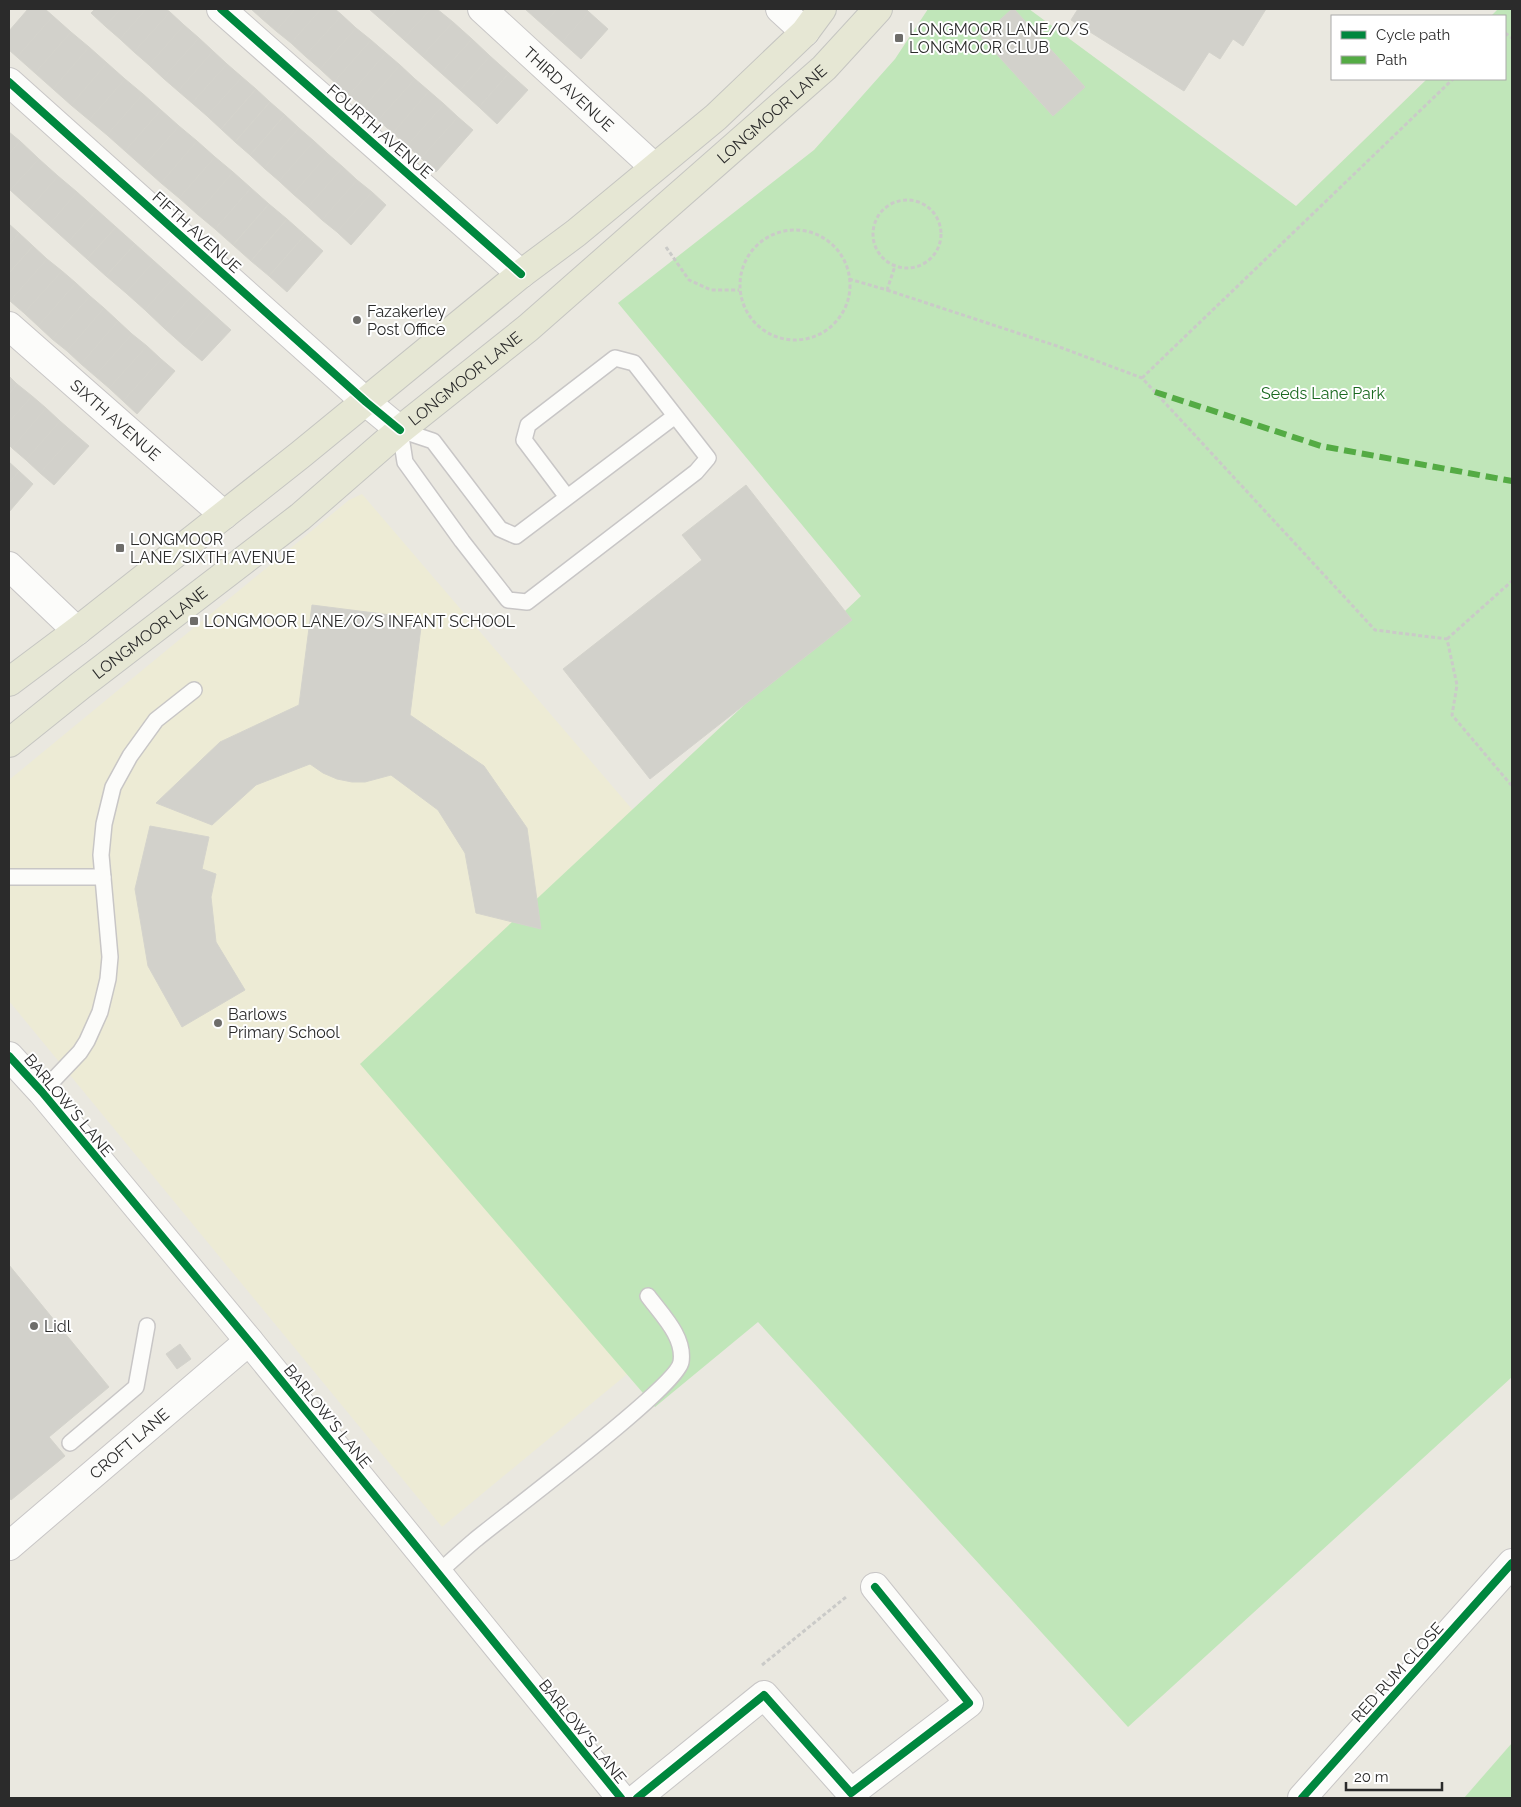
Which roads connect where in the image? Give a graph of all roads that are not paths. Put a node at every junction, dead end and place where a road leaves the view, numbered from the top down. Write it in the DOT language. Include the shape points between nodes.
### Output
graph roads {
  1 [pos="221,9"];
  2 [pos="482,9"];
  3 [pos="780,9"];
  4 [pos="822,9"];
  5 [pos="878,9"];
  6 [pos="805,32"];
  7 [pos="9,82"];
  8 [pos="654,167"];
  9 [pos="522,274"];
  10 [pos="9,326"];
  11 [pos="366,402"];
  12 [pos="675,416"];
  13 [pos="400,430"];
  14 [pos="568,497"];
  15 [pos="224,515"];
  16 [pos="9,566"];
  17 [pos="77,631"];
  18 [pos="9,682"];
  19 [pos="194,690"];
  20 [pos="9,742"];
  21 [pos="9,877"];
  22 [pos="103,877"];
  23 [pos="9,1056"];
  24 [pos="42,1092"];
  25 [pos="648,1296"];
  26 [pos="147,1326"];
  27 [pos="249,1341"];
  28 [pos="70,1443"];
  29 [pos="9,1546"];
  30 [pos="1512,1563"];
  31 [pos="438,1573"];
  32 [pos="875,1587"];
  33 [pos="623,1797"];
  34 [pos="1302,1798"];
  1 -- 9 [label="street, FOURTH AVENUE"];
  2 -- 8 [label="street, THIRD AVENUE"];
  3 -- 6 [label="street"];
  4 -- 6 [label="main road, LONGMOOR LANE"];
  5 -- 13 [label="main road, LONGMOOR LANE" via="824,68 528,328"];
  6 -- 8 [label="main road, LONGMOOR LANE" via="716,117"];
  7 -- 11 [label="street, FIFTH AVENUE"];
  8 -- 9 [label="main road, LONGMOOR LANE"];
  9 -- 11 [label="main road, LONGMOOR LANE"];
  10 -- 15 [label="street, SIXTH AVENUE"];
  11 -- 13 [label="street, FIFTH AVENUE"];
  11 -- 15 [label="main road, LONGMOOR LANE"];
  12 -- 13 [label="lane" via="708,458 696,472 527,602 508,600 462,541 405,462"];
  12 -- 14 [label="lane"];
  12 -- 14 [label="lane" via="634,363 615,358 528,425 524,440"];
  13 -- 14 [label="lane" via="433,441 500,529 516,536"];
  13 -- 20 [label="main road, LONGMOOR LANE" via="300,517"];
  15 -- 17 [label="main road, LONGMOOR LANE"];
  16 -- 17 [label="street"];
  17 -- 18 [label="main road, LONGMOOR LANE"];
  19 -- 22 [label="lane" via="156,720 113,787 103,832"];
  21 -- 22 [label="lane"];
  22 -- 24 [label="lane" via="110,957 100,1012 88,1041"];
  23 -- 24 [label="street, BARLOW'S LANE"];
  24 -- 27 [label="street, BARLOW'S LANE"];
  25 -- 31 [label="lane" via="678,1338 681,1365 663,1387"];
  26 -- 28 [label="lane" via="136,1387"];
  27 -- 29 [label="street, CROFT LANE"];
  27 -- 31 [label="street, BARLOW'S LANE"];
  30 -- 34 [label="street, RED RUM CLOSE"];
  31 -- 33 [label="street, BARLOW'S LANE"];
  32 -- 33 [label="street" via="969,1703 851,1794 764,1695"];
}
